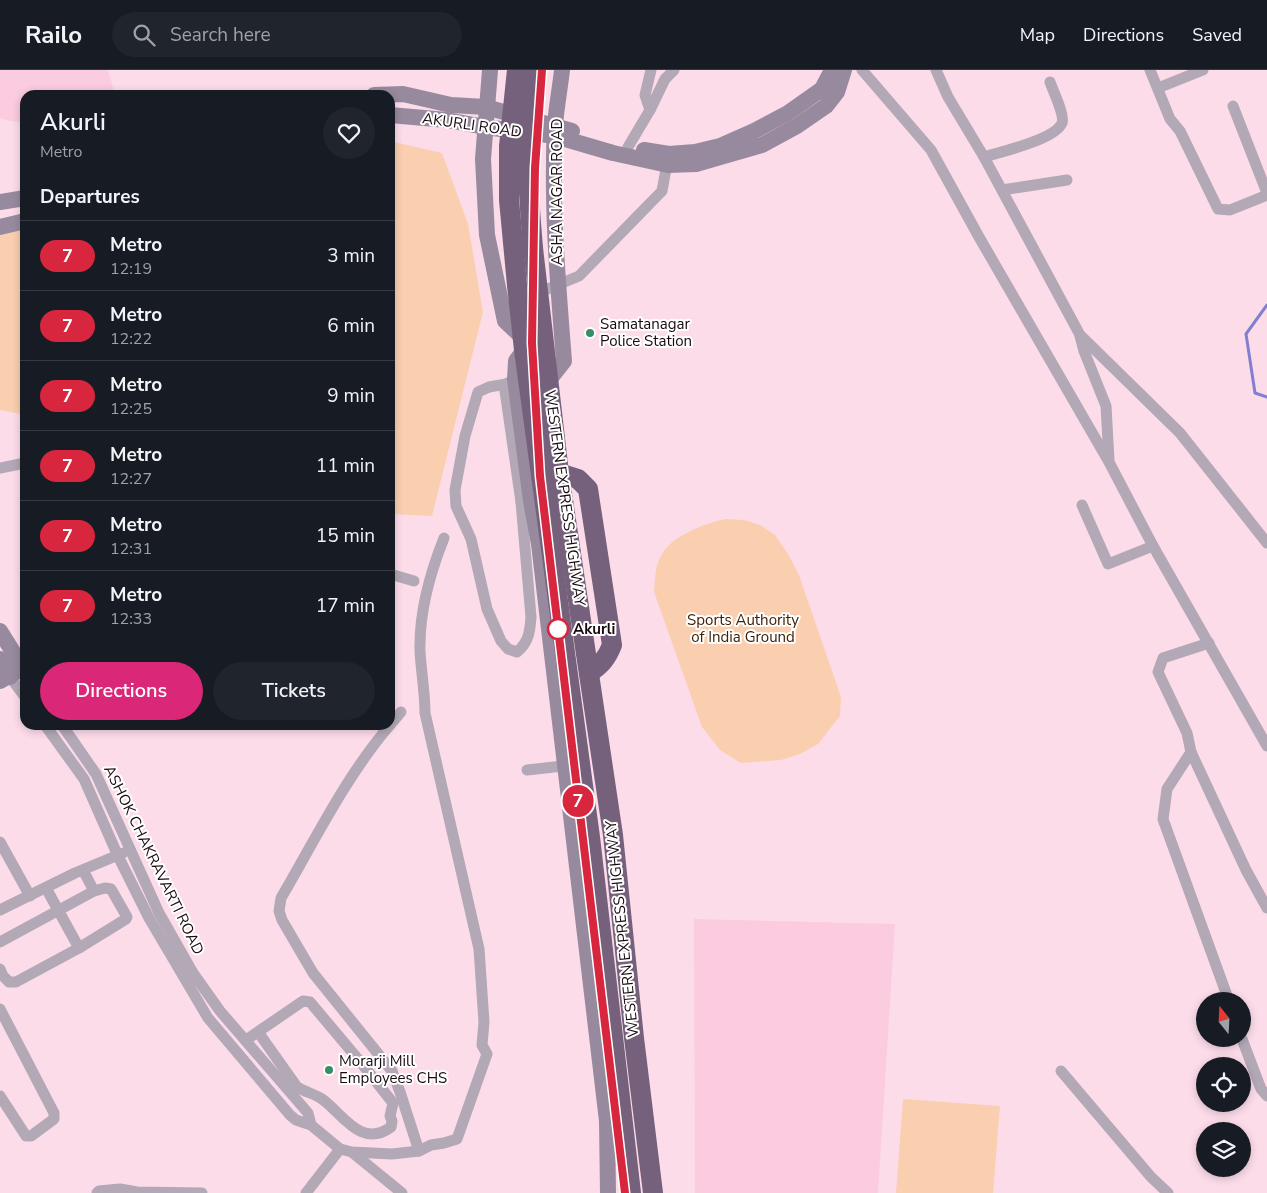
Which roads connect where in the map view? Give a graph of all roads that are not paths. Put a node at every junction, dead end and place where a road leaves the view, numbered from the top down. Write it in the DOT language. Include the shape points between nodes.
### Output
graph roads {
  1 [pos="490,70"];
  2 [pos="517,70"];
  3 [pos="535,70"];
  4 [pos="562,70"];
  5 [pos="651,70"];
  6 [pos="674,70"];
  7 [pos="832,70"];
  8 [pos="844,70"];
  9 [pos="862,70"];
  10 [pos="936,70"];
  11 [pos="1150,70"];
  12 [pos="1202,70"];
  13 [pos="1050,82"];
  14 [pos="1158,88"];
  15 [pos="395,94"];
  16 [pos="1233,106"];
  17 [pos="486,107"];
  18 [pos="650,110"];
  19 [pos="395,115"];
  20 [pos="485,127"];
  21 [pos="555,131"];
  22 [pos="628,147"];
  23 [pos="984,156"];
  24 [pos="668,159"];
  25 [pos="1067,180"];
  26 [pos="1002,190"];
  27 [pos="1267,194"];
  28 [pos="20,199"];
  29 [pos="0,202"];
  30 [pos="20,223"];
  31 [pos="0,227"];
  32 [pos="558,284"];
  33 [pos="538,293"];
  34 [pos="1080,335"];
  35 [pos="523,343"];
  36 [pos="516,380"];
  37 [pos="549,380"];
  38 [pos="1110,462"];
  39 [pos="20,464"];
  40 [pos="0,468"];
  41 [pos="560,473"];
  42 [pos="526,502"];
  43 [pos="1082,505"];
  44 [pos="444,538"];
  45 [pos="1267,544"];
  46 [pos="1153,546"];
  47 [pos="598,555"];
  48 [pos="572,558"];
  49 [pos="395,575"];
  50 [pos="414,581"];
  51 [pos="0,631"];
  52 [pos="1209,643"];
  53 [pos="10,668"];
  54 [pos="589,673"];
  55 [pos="20,688"];
  56 [pos="401,712"];
  57 [pos="395,719"];
  58 [pos="49,730"];
  59 [pos="65,730"];
  60 [pos="386,730"];
  61 [pos="1267,746"];
  62 [pos="1191,752"];
  63 [pos="572,765"];
  64 [pos="527,770"];
  65 [pos="0,842"];
  66 [pos="131,850"];
  67 [pos="118,856"];
  68 [pos="585,864"];
  69 [pos="82,870"];
  70 [pos="46,888"];
  71 [pos="94,892"];
  72 [pos="30,896"];
  73 [pos="1267,908"];
  74 [pos="0,910"];
  75 [pos="58,910"];
  76 [pos="0,942"];
  77 [pos="79,948"];
  78 [pos="0,969"];
  79 [pos="1226,992"];
  80 [pos="0,1008"];
  81 [pos="220,1011"];
  82 [pos="208,1018"];
  83 [pos="258,1032"];
  84 [pos="246,1040"];
  85 [pos="1245,1048"];
  86 [pos="268,1066"];
  87 [pos="1061,1071"];
  88 [pos="256,1074"];
  89 [pos="0,1096"];
  90 [pos="316,1096"];
  91 [pos="1267,1096"];
  92 [pos="301,1106"];
  93 [pos="290,1115"];
  94 [pos="311,1125"];
  95 [pos="346,1151"];
  96 [pos="419,1151"];
  97 [pos="97,1193"];
  98 [pos="202,1193"];
  99 [pos="306,1193"];
  100 [pos="402,1193"];
  101 [pos="608,1193"];
  102 [pos="631,1193"];
  103 [pos="653,1193"];
  104 [pos="1168,1193"];
  1 -- 17 [label="street"];
  2 -- 35 [label="highway, WESTERN EXPRESS HIGHWAY, bridge" via="509,146 509,200"];
  3 -- 33 [label="highway, WESTERN EXPRESS HIGHWAY, bridge" via="527,124 527,176"];
  4 -- 21 [label="street, ASHA NAGAR ROAD"];
  5 -- 18 [label="street" via="645,95"];
  6 -- 18 [label="street" via="665,79"];
  7 -- 24 [label="street, AKURLI ROAD" via="822,89 754,131 720,146"];
  8 -- 24 [label="street, AKURLI ROAD" via="837,92 826,106 762,145 696,164"];
  9 -- 38 [label="street" via="930,150"];
  10 -- 23 [label="street" via="948,97"];
  11 -- 14 [label="street"];
  12 -- 14 [label="street"];
  13 -- 23 [label="street" via="1063,115 1056,130 1025,146"];
  14 -- 27 [label="street" via="1170,119 1180,131 1218,209 1230,210"];
  15 -- 17 [label="street, AKURLI ROAD" via="451,105"];
  16 -- 27 [label="street"];
  17 -- 20 [label="street"];
  17 -- 21 [label="street, AKURLI ROAD"];
  18 -- 22 [label="street"];
  19 -- 20 [label="street, AKURLI ROAD"];
  20 -- 21 [label="street, AKURLI ROAD"];
  20 -- 35 [label="street" via="483,159 488,244 505,320"];
  21 -- 22 [label="street, AKURLI ROAD"];
  21 -- 24 [label="street, AKURLI ROAD" via="614,154"];
  21 -- 32 [label="street, ASHA NAGAR ROAD"];
  22 -- 24 [label="street, AKURLI ROAD"];
  23 -- 26 [label="street"];
  24 -- 32 [label="street" via="662,191 579,276"];
  25 -- 26 [label="street"];
  26 -- 34 [label="street"];
  28 -- 29 [label="street"];
  30 -- 31 [label="street"];
  32 -- 33 [label="street"];
  32 -- 37 [label="street, ASHA NAGAR ROAD" via="564,361"];
  33 -- 37 [label="highway, WESTERN EXPRESS HIGHWAY"];
  34 -- 38 [label="street" via="1106,406"];
  34 -- 45 [label="street" via="1180,433"];
  35 -- 36 [label="highway, WESTERN EXPRESS HIGHWAY"];
  36 -- 42 [label="street"];
  36 -- 42 [label="street" via="478,392 465,436 455,490 456,506 471,539 487,609 501,641 508,649 517,652 529,635 531,617"];
  36 -- 63 [label="highway, WESTERN EXPRESS HIGHWAY"];
  37 -- 41 [label="highway, WESTERN EXPRESS HIGHWAY"];
  38 -- 46 [label="street"];
  39 -- 40 [label="street"];
  41 -- 47 [label="highway" via="578,479 588,489"];
  41 -- 48 [label="highway, WESTERN EXPRESS HIGHWAY"];
  42 -- 63 [label="street" via="539,544"];
  43 -- 46 [label="street" via="1108,564"];
  44 -- 96 [label="street" via="430,576 421,626 425,712 479,949 484,1022 482,1045 487,1054 457,1139"];
  46 -- 52 [label="street"];
  47 -- 48 [label="highway"];
  47 -- 54 [label="highway" via="612,645 602,665"];
  48 -- 54 [label="highway, WESTERN EXPRESS HIGHWAY"];
  49 -- 50 [label="street"];
  51 -- 53 [label="street"];
  52 -- 61 [label="street"];
  52 -- 62 [label="street" via="1163,658 1158,672 1187,733"];
  53 -- 55 [label="street"];
  54 -- 103 [label="highway, WESTERN EXPRESS HIGHWAY" via="613,835"];
  56 -- 57 [label="street"];
  58 -- 67 [label="street, ASHOK CHAKRAVARTI ROAD" via="84,780"];
  59 -- 66 [label="street, ASHOK CHAKRAVARTI ROAD" via="96,774"];
  60 -- 96 [label="street" via="340,797 281,898 279,911 313,973 392,1071"];
  62 -- 73 [label="street"];
  62 -- 79 [label="street" via="1168,789 1162,819"];
  63 -- 64 [label="street"];
  63 -- 68 [label="highway, WESTERN EXPRESS HIGHWAY"];
  65 -- 72 [label="street"];
  66 -- 67 [label="street"];
  66 -- 81 [label="street, ASHOK CHAKRAVARTI ROAD" via="159,913 192,973"];
  67 -- 69 [label="street"];
  67 -- 82 [label="street, ASHOK CHAKRAVARTI ROAD" via="149,918"];
  68 -- 101 [label="street" via="607,1122"];
  68 -- 102 [label="highway, WESTERN EXPRESS HIGHWAY"];
  69 -- 70 [label="street"];
  69 -- 71 [label="street"];
  70 -- 72 [label="street"];
  70 -- 75 [label="street"];
  71 -- 75 [label="street"];
  71 -- 77 [label="street" via="111,889 126,919"];
  72 -- 74 [label="street"];
  75 -- 76 [label="street"];
  75 -- 77 [label="street"];
  77 -- 78 [label="street" via="16,982 9,982"];
  80 -- 89 [label="street" via="54,1113 54,1119 31,1136 26,1136"];
  81 -- 82 [label="street"];
  81 -- 84 [label="street, ASHOK CHAKRAVARTI ROAD"];
  82 -- 88 [label="street, ASHOK CHAKRAVARTI ROAD"];
  83 -- 84 [label="street"];
  83 -- 90 [label="street" via="297,1088"];
  83 -- 90 [label="street" via="302,1001 310,1002 393,1103 391,1127 374,1135 357,1131"];
  84 -- 86 [label="street, ASHOK CHAKRAVARTI ROAD"];
  85 -- 91 [label="street" via="1261,1089"];
  86 -- 88 [label="street"];
  86 -- 92 [label="street, ASHOK CHAKRAVARTI ROAD"];
  87 -- 104 [label="street"];
  88 -- 93 [label="street, ASHOK CHAKRAVARTI ROAD"];
  90 -- 92 [label="street"];
  92 -- 93 [label="street"];
  92 -- 94 [label="street, ASHOK CHAKRAVARTI ROAD" via="308,1113"];
  93 -- 94 [label="street, ASHOK CHAKRAVARTI ROAD"];
  94 -- 95 [label="street, ASHOK CHAKRAVARTI ROAD"];
  95 -- 96 [label="street" via="392,1154"];
  95 -- 99 [label="street"];
  95 -- 100 [label="street, ASHOK CHAKRAVARTI ROAD"];
  97 -- 98 [label="street" via="120,1189"];
}
